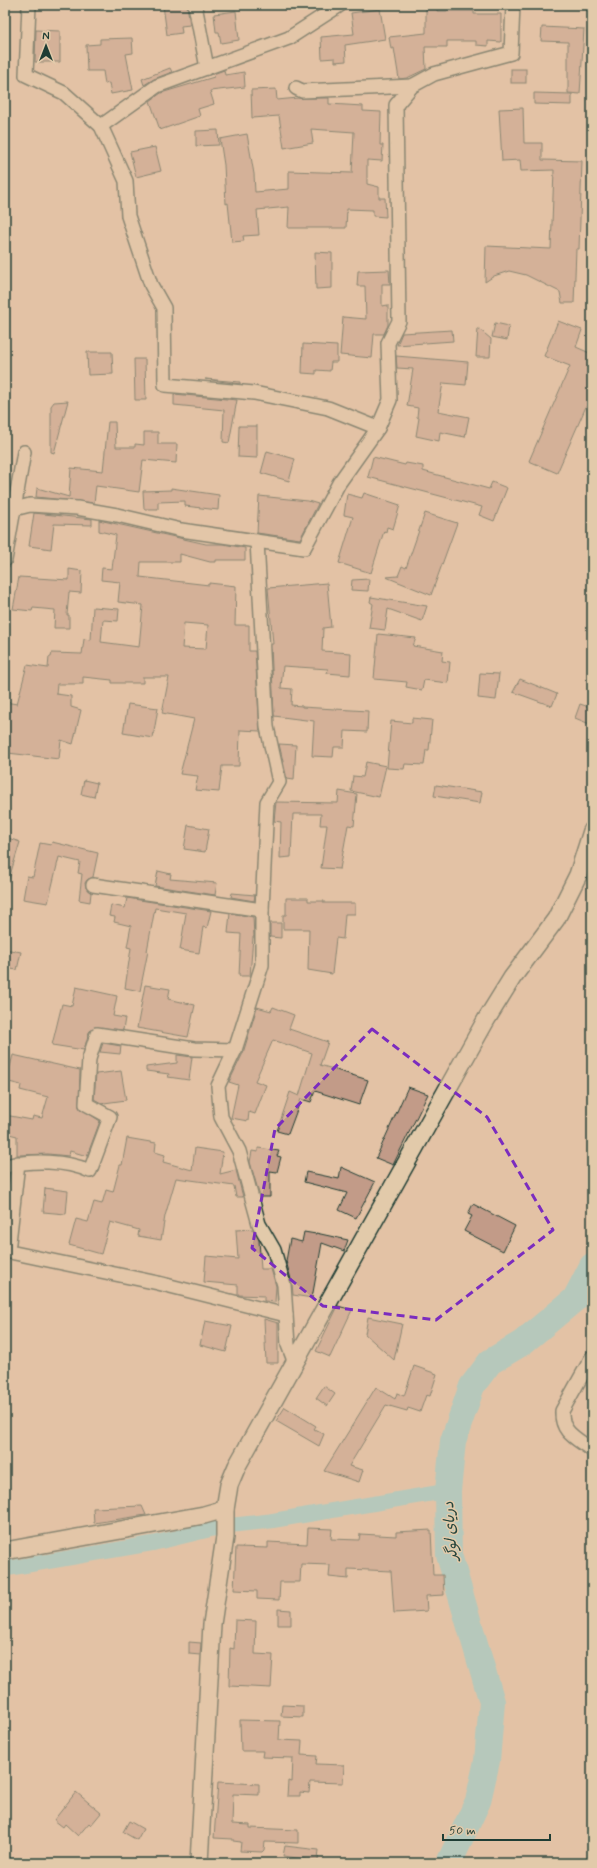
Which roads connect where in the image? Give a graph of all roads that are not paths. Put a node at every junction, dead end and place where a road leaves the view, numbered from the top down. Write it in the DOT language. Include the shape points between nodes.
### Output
graph roads {
  1 [pos="29,5"];
  2 [pos="194,5"];
  3 [pos="340,5"];
  4 [pos="513,5"];
  5 [pos="207,68"];
  6 [pos="412,86"];
  7 [pos="296,88"];
  8 [pos="101,126"];
  9 [pos="378,428"];
  10 [pos="24,452"];
  11 [pos="9,508"];
  12 [pos="257,541"];
  13 [pos="5,560"];
  14 [pos="592,831"];
  15 [pos="93,885"];
  16 [pos="262,910"];
  17 [pos="235,1050"];
  18 [pos="18,1163"];
  19 [pos="5,1166"];
  20 [pos="6,1251"];
  21 [pos="286,1315"];
  22 [pos="592,1357"];
  23 [pos="295,1363"];
  24 [pos="592,1450"];
  25 [pos="225,1513"];
  26 [pos="5,1551"];
  27 [pos="199,1863"];
  1 -- 8 [label="street" via="26,75 64,94"];
  2 -- 5 [label="street"];
  3 -- 5 [label="street" via="288,38"];
  4 -- 6 [label="street" via="511,53 434,74"];
  5 -- 8 [label="street" via="157,86"];
  6 -- 7 [label="street" via="302,91"];
  6 -- 9 [label="street" via="396,105 399,322 388,343 390,400"];
  8 -- 9 [label="street" via="126,181 128,216 151,285 164,308 165,385 261,394 328,408"];
  9 -- 12 [label="street" via="340,483 304,548"];
  10 -- 11 [label="street"];
  11 -- 12 [label="street" via="30,504 77,508 181,530"];
  11 -- 13 [label="street"];
  12 -- 16 [label="street" via="267,727 279,782 267,802"];
  14 -- 23 [label="street" via="578,875 559,914 512,978 486,1020"];
  15 -- 16 [label="street"];
  16 -- 17 [label="street" via="262,965"];
  17 -- 18 [label="street" via="194,1049 97,1034 89,1059 86,1104 110,1117 90,1171 77,1165"];
  17 -- 21 [label="street" via="218,1086 221,1117 238,1151 259,1224 274,1250 284,1285"];
  18 -- 19 [label="street"];
  18 -- 20 [label="street"];
  20 -- 21 [label="street" via="158,1283"];
  21 -- 23 [label="street" via="288,1345"];
  22 -- 24 [label="street" via="562,1411 562,1420 565,1430"];
  23 -- 25 [label="street" via="237,1466 229,1485"];
  25 -- 26 [label="street"];
  25 -- 27 [label="street" via="225,1537 212,1624"];
}
